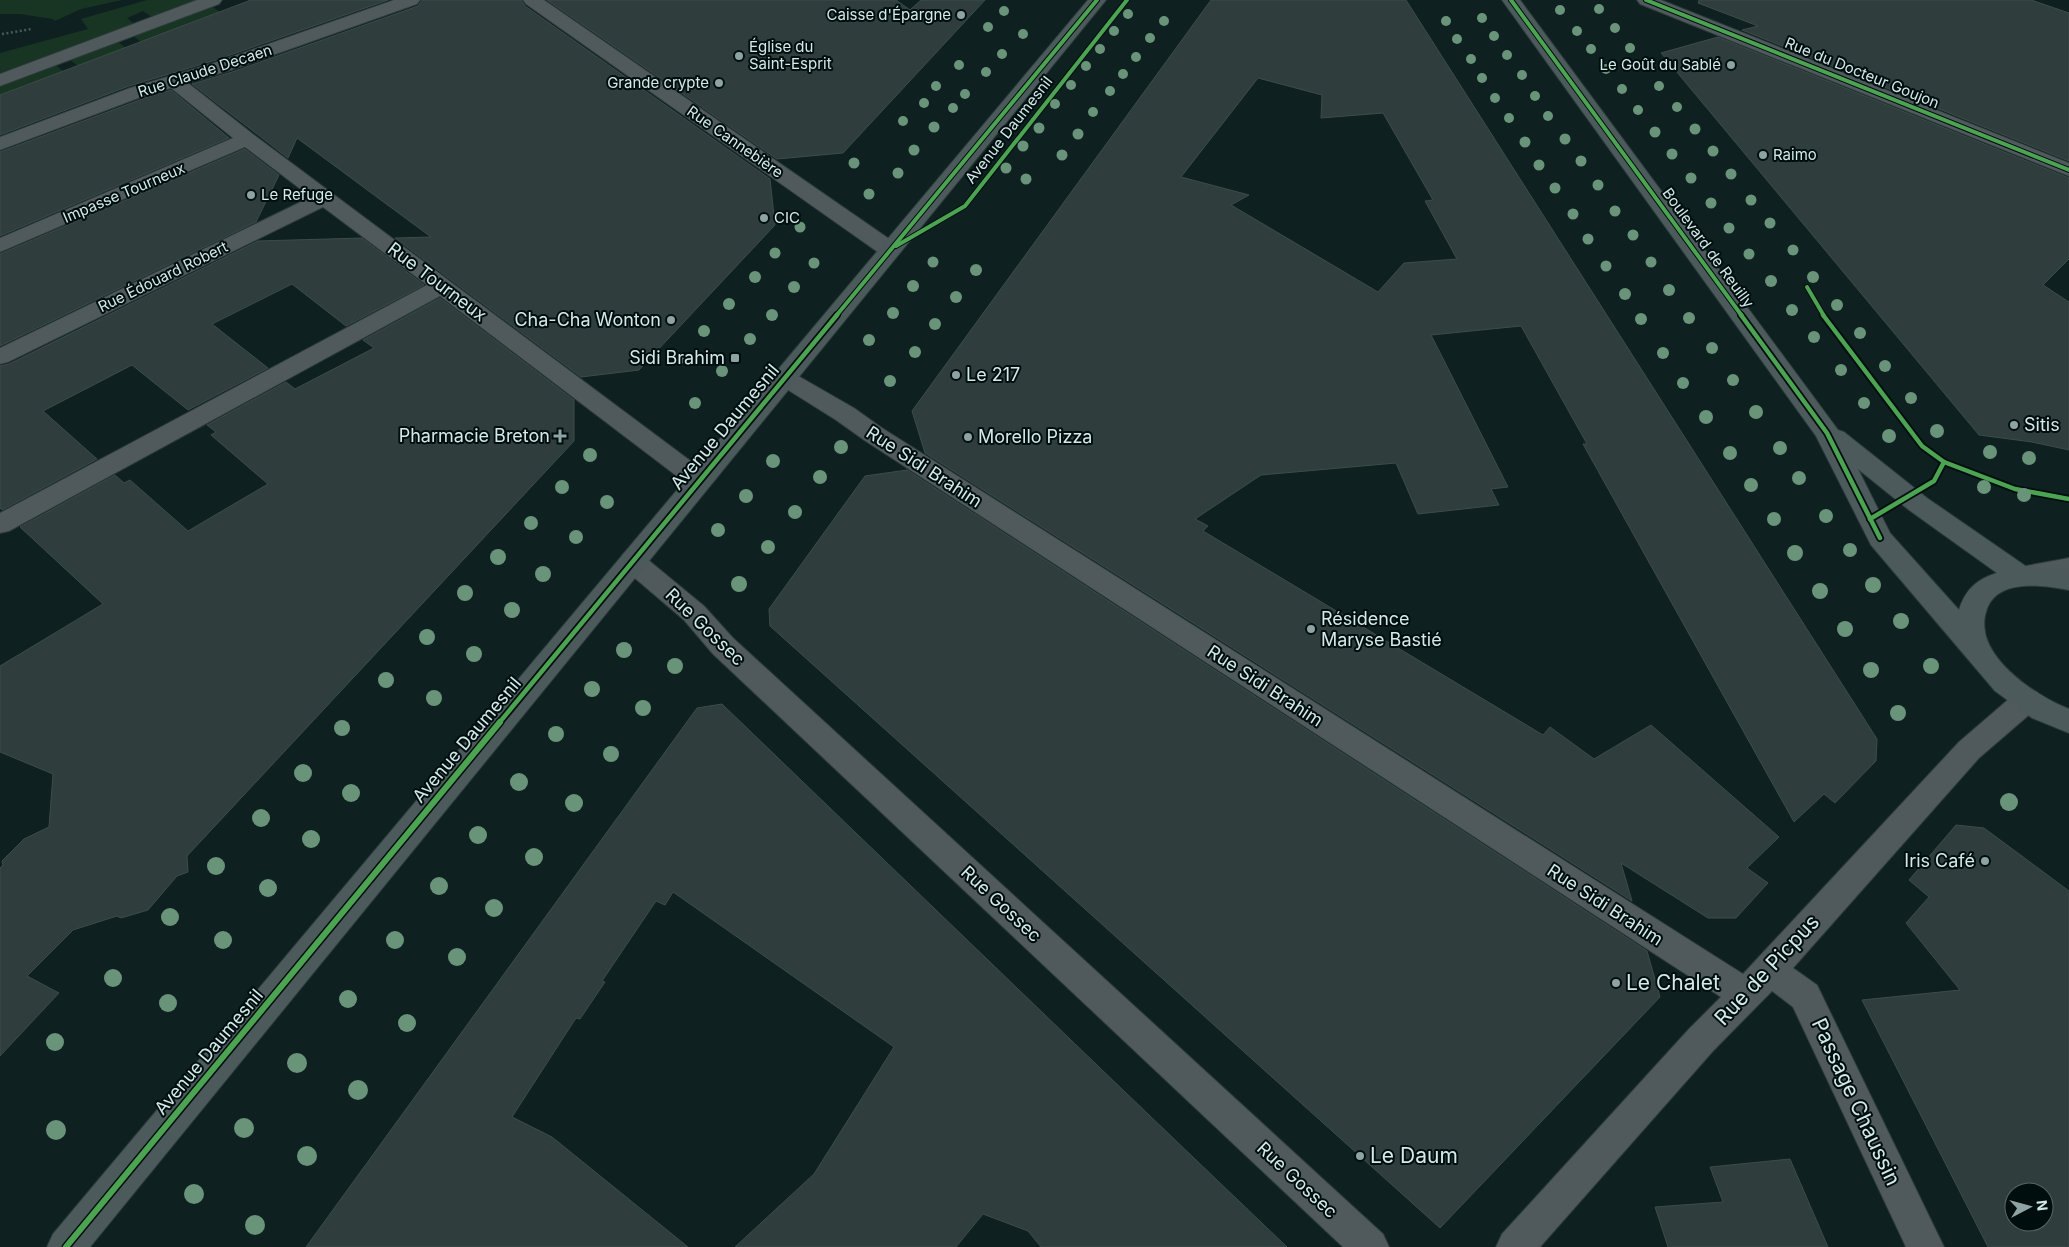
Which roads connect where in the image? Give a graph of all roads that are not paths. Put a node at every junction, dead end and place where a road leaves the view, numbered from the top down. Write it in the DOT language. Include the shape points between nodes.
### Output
graph roads {
  1 [pos="213,0"];
  2 [pos="411,0"];
  3 [pos="532,0"];
  4 [pos="1097,0"];
  5 [pos="1511,0"];
  6 [pos="1646,0"];
  7 [pos="0,80"];
  8 [pos="176,82"];
  9 [pos="247,139"];
  10 [pos="0,144"];
  11 [pos="2069,170"];
  12 [pos="325,198"];
  13 [pos="0,246"];
  14 [pos="890,250"];
  15 [pos="442,286"];
  16 [pos="0,357"];
  17 [pos="785,378"];
  18 [pos="1828,433"];
  19 [pos="699,480"];
  20 [pos="0,524"];
  21 [pos="632,561"];
  22 [pos="2069,568"];
  23 [pos="2021,576"];
  24 [pos="2069,580"];
  25 [pos="1976,649"];
  26 [pos="2027,700"];
  27 [pos="2069,721"];
  28 [pos="1770,970"];
  29 [pos="1745,994"];
  30 [pos="66,1247"];
  31 [pos="1370,1247"];
  32 [pos="1515,1247"];
  33 [pos="1925,1247"];
  1 -- 7 [label="street"];
  2 -- 8 [label="street, Rue Claude Decaen"];
  3 -- 14 [label="street, Rue Cannebière"];
  4 -- 14 [label="main road, Avenue Daumesnil"];
  5 -- 18 [label="main road, Boulevard de Reuilly"];
  6 -- 11 [label="street, Rue du Docteur Goujon"];
  8 -- 9 [label="street, Rue Tourneux"];
  8 -- 10 [label="street, Rue Claude Decaen" via="137,92"];
  9 -- 12 [label="street, Rue Tourneux"];
  9 -- 13 [label="street, Impasse Tourneux"];
  12 -- 15 [label="street, Rue Tourneux"];
  12 -- 16 [label="street, Rue Édouard Robert"];
  14 -- 17 [label="main road, Avenue Daumesnil"];
  15 -- 19 [label="street, Rue Tourneux"];
  15 -- 20 [label="street"];
  17 -- 19 [label="main road, Avenue Daumesnil"];
  17 -- 29 [label="street, Rue Sidi Brahim"];
  18 -- 23 [label="main road, Boulevard de Reuilly" via="1918,504"];
  18 -- 25 [label="main road, Boulevard de Reuilly" via="1880,538"];
  19 -- 21 [label="main road, Avenue Daumesnil"];
  21 -- 30 [label="main road, Avenue Daumesnil"];
  21 -- 31 [label="street, Rue Gossec" via="694,613 724,646"];
  22 -- 23 [label="street"];
  23 -- 24 [label="main road"];
  23 -- 25 [label="main road" via="1998,582 1980,593 1971,608 1970,627"];
  25 -- 26 [label="main road" via="1996,676"];
  26 -- 27 [label="main road"];
  26 -- 28 [label="street, Rue de Picpus" via="1969,750"];
  28 -- 29 [label="street, Rue de Picpus"];
  28 -- 33 [label="street, Passage Chaussin" via="1805,996"];
  29 -- 32 [label="street, Rue de Picpus"];
}
